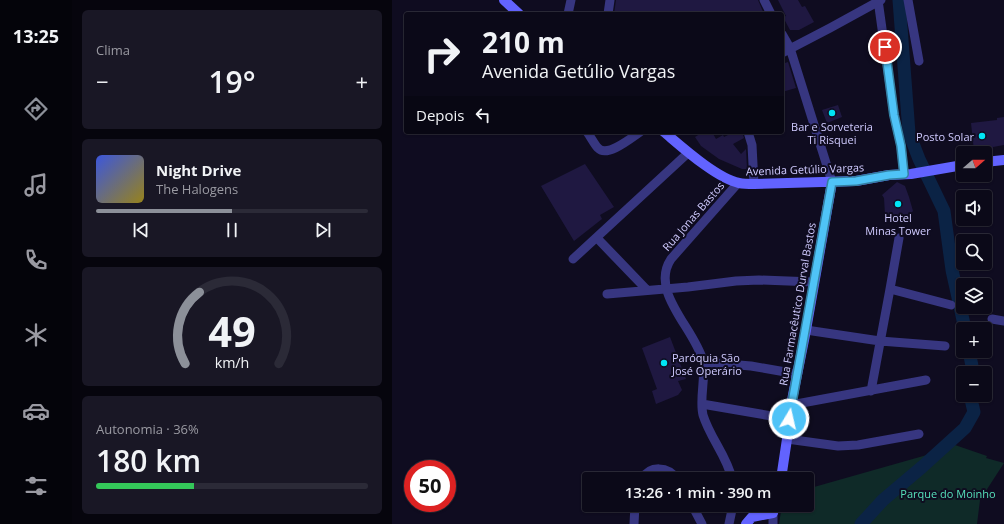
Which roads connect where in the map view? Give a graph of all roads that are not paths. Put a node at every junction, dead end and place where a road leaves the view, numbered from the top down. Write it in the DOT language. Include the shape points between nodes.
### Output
graph roads {
  1 [pos="504,0"];
  2 [pos="571,0"];
  3 [pos="610,0"];
  4 [pos="764,0"];
  5 [pos="908,0"];
  6 [pos="879,1"];
  7 [pos="516,12"];
  8 [pos="568,12"];
  9 [pos="608,12"];
  10 [pos="770,12"];
  11 [pos="786,51"];
  12 [pos="919,61"];
  13 [pos="588,134"];
  14 [pos="637,134"];
  15 [pos="666,134"];
  16 [pos="749,134"];
  17 [pos="688,153"];
  18 [pos="1004,160"];
  19 [pos="992,161"];
  20 [pos="956,166"];
  21 [pos="908,174"];
  22 [pos="832,182"];
  23 [pos="738,183"];
  24 [pos="754,184"];
  25 [pos="597,238"];
  26 [pos="899,238"];
  27 [pos="573,259"];
  28 [pos="814,282"];
  29 [pos="666,289"];
  30 [pos="890,289"];
  31 [pos="647,290"];
  32 [pos="607,294"];
  33 [pos="951,305"];
  34 [pos="992,319"];
  35 [pos="1004,321"];
  36 [pos="806,330"];
  37 [pos="880,341"];
  38 [pos="945,346"];
  39 [pos="703,362"];
  40 [pos="797,374"];
  41 [pos="926,380"];
  42 [pos="871,391"];
  43 [pos="702,404"];
  44 [pos="791,405"];
  45 [pos="789,419"];
  46 [pos="919,434"];
  47 [pos="787,439"];
  48 [pos="647,472"];
  49 [pos="670,472"];
  50 [pos="730,472"];
  51 [pos="781,472"];
  52 [pos="635,512"];
  53 [pos="696,512"];
  54 [pos="732,512"];
  55 [pos="766,512"];
  56 [pos="774,512"];
  57 [pos="634,524"];
  58 [pos="702,524"];
  59 [pos="729,524"];
  60 [pos="746,524"];
  61 [pos="773,524"];
  1 -- 7 [label="main road"];
  2 -- 8 [label="street"];
  3 -- 9 [label="street"];
  4 -- 10 [label="street"];
  5 -- 12 [label="street"];
  6 -- 11 [label="street"];
  6 -- 21 [label="street" via="894,115"];
  11 -- 22 [label="street"];
  13 -- 14 [label="street" via="603,152 612,150"];
  15 -- 17 [label="main road, Avenida Getúlio Vargas"];
  16 -- 24 [label="street" via="752,145"];
  17 -- 23 [label="main road, Avenida Getúlio Vargas"];
  17 -- 25 [label="street"];
  18 -- 19 [label="main road"];
  20 -- 21 [label="main road, Avenida Getúlio Vargas"];
  21 -- 22 [label="main road, Avenida Getúlio Vargas"];
  22 -- 24 [label="main road, Avenida Getúlio Vargas"];
  22 -- 28 [label="main road, Rua Farmacêutico Durval Bastos"];
  23 -- 24 [label="main road, Avenida Getúlio Vargas"];
  23 -- 29 [label="street, Rua Jonas Bastos" via="669,262 664,276"];
  25 -- 27 [label="street"];
  25 -- 31 [label="street"];
  26 -- 30 [label="street"];
  28 -- 29 [label="street" via="736,281"];
  28 -- 36 [label="main road, Rua Farmacêutico Durval Bastos"];
  29 -- 31 [label="street"];
  29 -- 39 [label="street"];
  30 -- 33 [label="street"];
  30 -- 37 [label="street"];
  31 -- 32 [label="street"];
  34 -- 35 [label="street"];
  36 -- 37 [label="street"];
  36 -- 40 [label="main road, Rua Farmacêutico Durval Bastos"];
  37 -- 38 [label="street"];
  37 -- 42 [label="street"];
  39 -- 40 [label="street" via="751,366"];
  39 -- 43 [label="street"];
  40 -- 44 [label="main road, Rua Farmacêutico Durval Bastos"];
  41 -- 42 [label="street"];
  42 -- 44 [label="street"];
  43 -- 45 [label="street"];
  43 -- 50 [label="street" via="707,426"];
  44 -- 45 [label="main road, Rua Farmacêutico Durval Bastos"];
  45 -- 47 [label="main road, Rua Farmacêutico Durval Bastos"];
  46 -- 47 [label="street" via="838,446"];
  47 -- 51 [label="main road, Rua Farmacêutico Durval Bastos"];
  48 -- 49 [label="street" via="662,468"];
  52 -- 57 [label="street"];
  53 -- 58 [label="street"];
  54 -- 59 [label="street"];
  55 -- 60 [label="main road" via="752,517"];
  56 -- 61 [label="street"];
}
